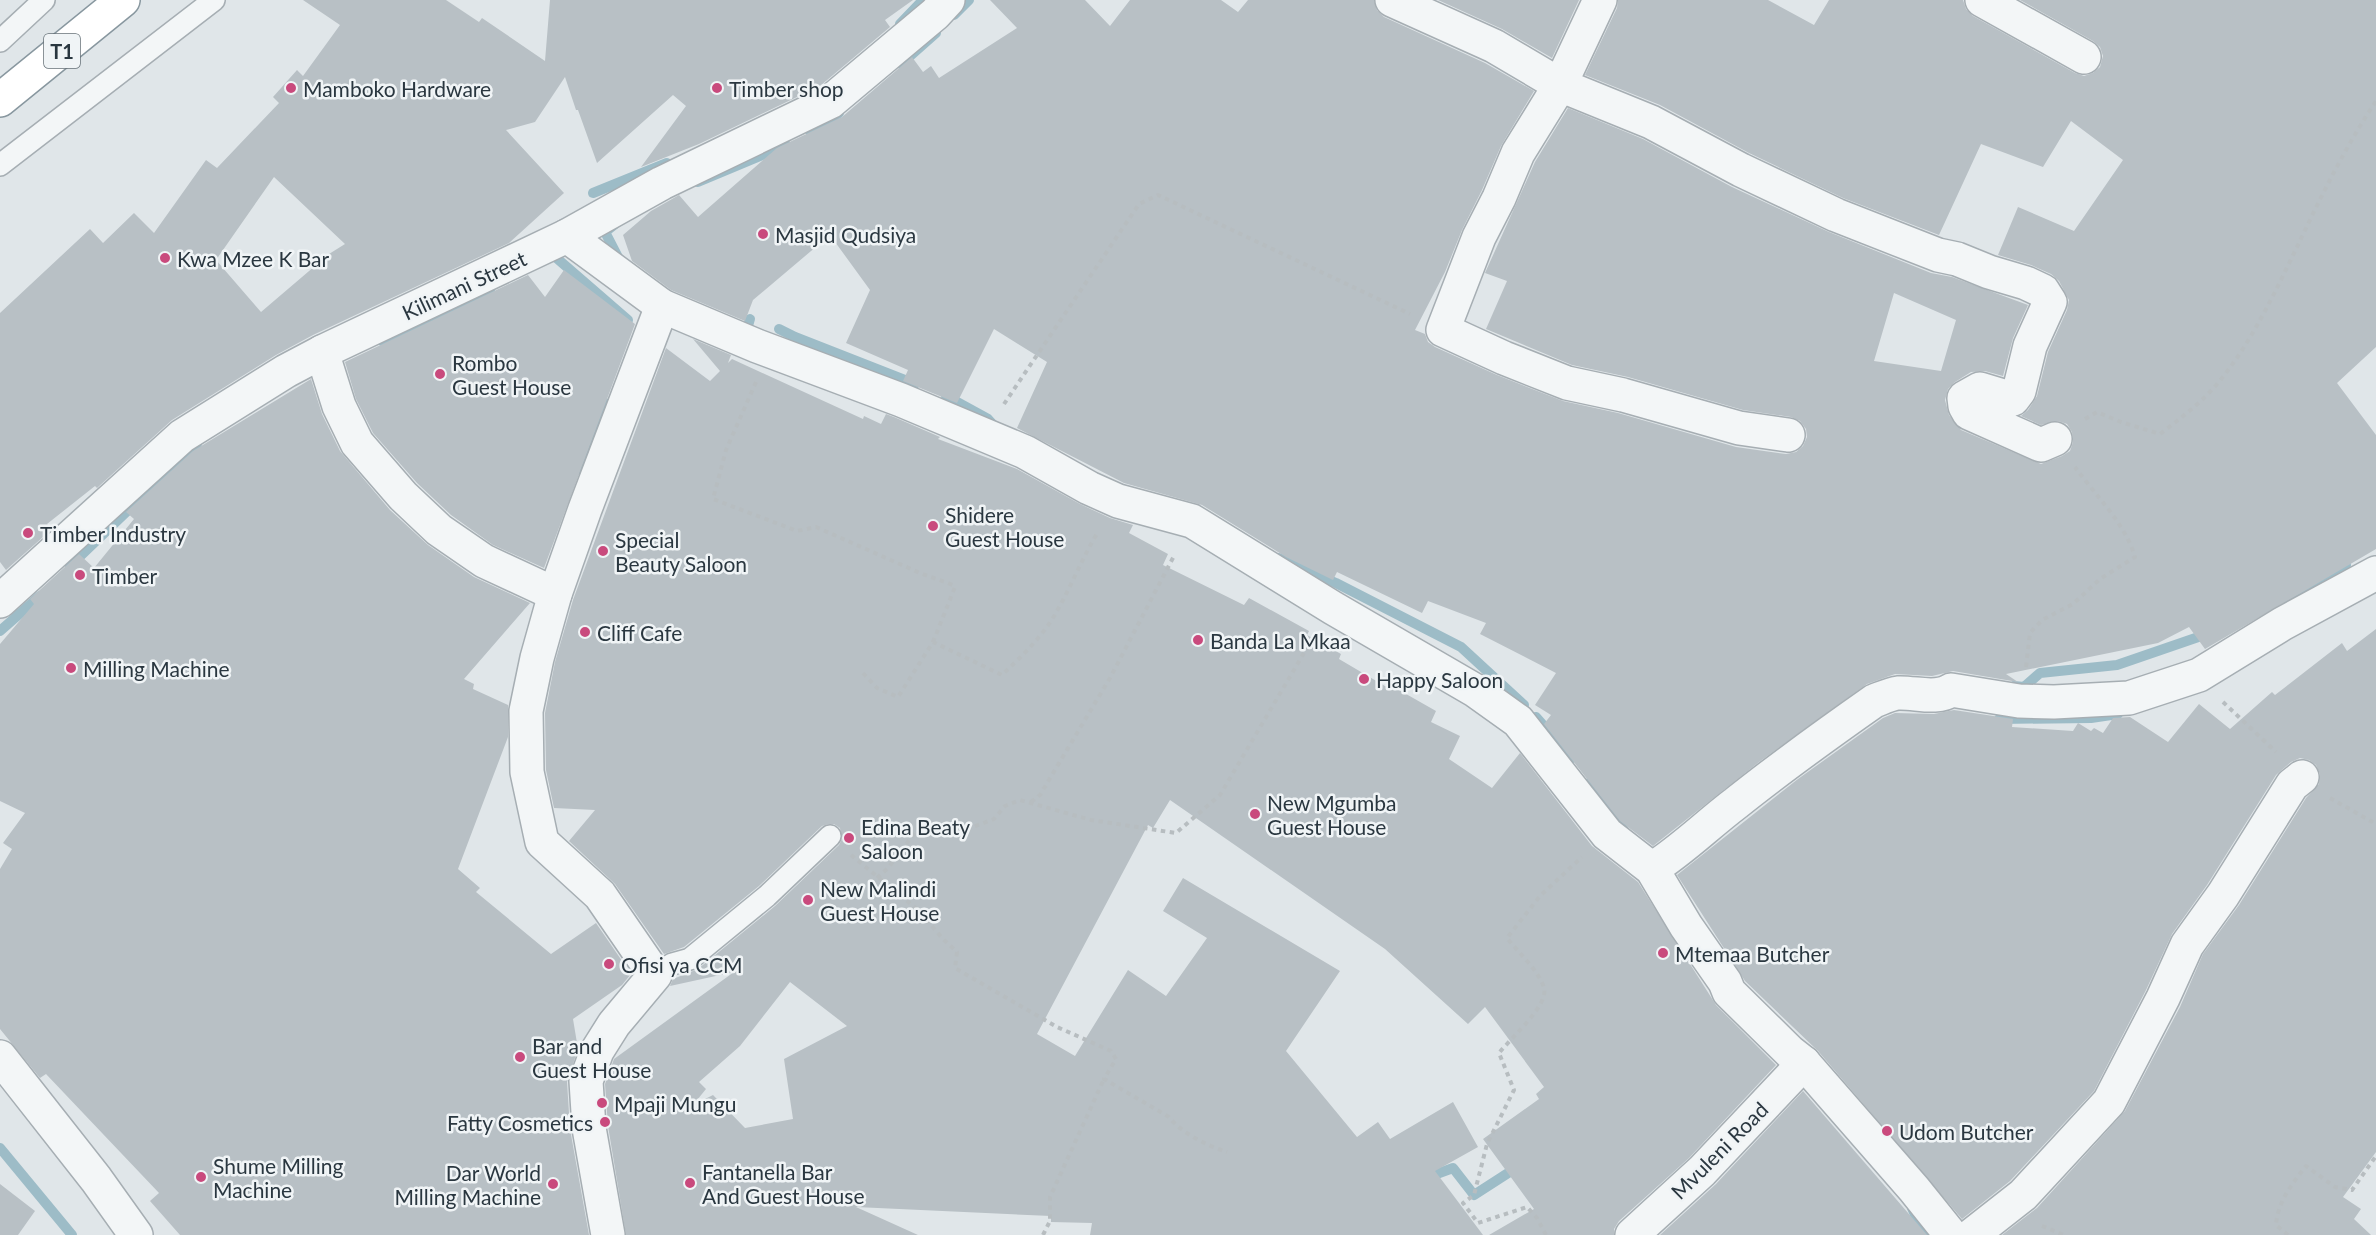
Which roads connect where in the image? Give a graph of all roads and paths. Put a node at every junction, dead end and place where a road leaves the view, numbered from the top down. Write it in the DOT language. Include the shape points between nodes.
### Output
graph roads {
  1 [pos="44,0"];
  2 [pos="123,0"];
  3 [pos="214,0"];
  4 [pos="948,0"];
  5 [pos="1392,0"];
  6 [pos="1600,0"];
  7 [pos="1982,0"];
  8 [pos="0,41"];
  9 [pos="2084,57"];
  10 [pos="1560,85"];
  11 [pos="0,100"];
  12 [pos="2376,101"];
  13 [pos="0,165"];
  14 [pos="567,236"];
  15 [pos="662,306"];
  16 [pos="1443,330"];
  17 [pos="770,351"];
  18 [pos="322,352"];
  19 [pos="983,435"];
  20 [pos="1788,435"];
  21 [pos="2055,439"];
  22 [pos="1118,501"];
  23 [pos="1192,521"];
  24 [pos="2376,573"];
  25 [pos="555,594"];
  26 [pos="0,601"];
  27 [pos="1333,609"];
  28 [pos="933,642"];
  29 [pos="863,674"];
  30 [pos="2199,675"];
  31 [pos="2019,701"];
  32 [pos="2302,777"];
  33 [pos="1031,802"];
  34 [pos="2376,825"];
  35 [pos="1607,834"];
  36 [pos="830,836"];
  37 [pos="1652,869"];
  38 [pos="877,878"];
  39 [pos="655,975"];
  40 [pos="0,1057"];
  41 [pos="1804,1063"];
  42 [pos="1104,1079"];
  43 [pos="1227,1152"];
  44 [pos="2376,1156"];
  45 [pos="136,1235"];
  46 [pos="608,1235"];
  47 [pos="1043,1235"];
  48 [pos="1546,1235"];
  49 [pos="1632,1235"];
  50 [pos="1951,1235"];
  51 [pos="1972,1235"];
  52 [pos="2288,1235"];
  1 -- 8 [label="lane"];
  2 -- 11 [label="highway, T1"];
  3 -- 13 [label="lane"];
  4 -- 14 [label="street, Kilimani Street" via="830,102 662,183"];
  5 -- 10 [label="street" via="1494,46"];
  6 -- 10 [label="street"];
  7 -- 9 [label="street"];
  10 -- 16 [label="street" via="1518,153 1479,237"];
  10 -- 21 [label="street" via="1651,122 1836,215 2043,291 2050,302 2030,346 2019,391 2013,399 1980,389 1964,399 1969,413 2041,445"];
  12 -- 21 [label="path" via="2326,188 2261,317 2232,363 2201,401 2160,434 2097,412"];
  14 -- 15 [label="street"];
  14 -- 18 [label="street, Kilimani Street"];
  15 -- 17 [label="street"];
  15 -- 25 [label="street"];
  16 -- 19 [label="path" via="1158,195 1139,204"];
  16 -- 20 [label="street" via="1567,383 1739,428"];
  17 -- 19 [label="street"];
  17 -- 28 [label="path" via="726,450 713,499 797,531 816,526 953,585"];
  18 -- 25 [label="street" via="339,406 357,443 403,496 439,530 484,561"];
  18 -- 26 [label="street, Kilimani Street" via="182,436"];
  19 -- 22 [label="street" via="1025,452"];
  21 -- 31 [label="path" via="2107,508 2135,557 2100,579 2073,604 2042,620 2030,633"];
  22 -- 23 [label="street"];
  22 -- 28 [label="path" via="1080,561 1056,613 1028,650 1002,675"];
  23 -- 27 [label="street"];
  23 -- 33 [label="path" via="1110,678 1040,795"];
  24 -- 30 [label="street"];
  25 -- 39 [label="street" via="526,711 527,772 542,842 600,895"];
  27 -- 33 [label="path" via="1220,795 1176,833 1091,820"];
  27 -- 35 [label="street" via="1476,691 1518,721"];
  28 -- 29 [label="path" via="898,697 877,688"];
  30 -- 31 [label="street" via="2129,698"];
  30 -- 32 [label="path"];
  31 -- 37 [label="street" via="1951,690 1944,695 1896,693 1874,701 1787,762"];
  32 -- 34 [label="path"];
  32 -- 51 [label="street" via="2292,785 2187,945 2109,1102 2023,1195"];
  33 -- 38 [label="path" via="1020,800 1005,806 994,819 965,830 923,822"];
  35 -- 37 [label="street"];
  35 -- 48 [label="path" via="1540,896 1507,938 1540,978 1544,998 1499,1053 1514,1090 1487,1144 1474,1196 1463,1203 1478,1223 1527,1207"];
  36 -- 38 [label="path"];
  36 -- 39 [label="lane" via="767,896 690,959"];
  37 -- 41 [label="street" via="1729,992"];
  38 -- 42 [label="path" via="918,910 957,952 955,968 1057,1027 1111,1051 1116,1059"];
  39 -- 46 [label="street" via="614,1024 597,1051 586,1081 589,1128"];
  40 -- 45 [label="street"];
  41 -- 49 [label="street, Mvuleni Road" via="1702,1171"];
  41 -- 50 [label="street"];
  42 -- 43 [label="path" via="1169,1117 1185,1131"];
  42 -- 47 [label="path" via="1050,1197 1050,1221"];
  44 -- 52 [label="path" via="2352,1190 2335,1187 2306,1167 2287,1190 2277,1213 2276,1225"];
}
